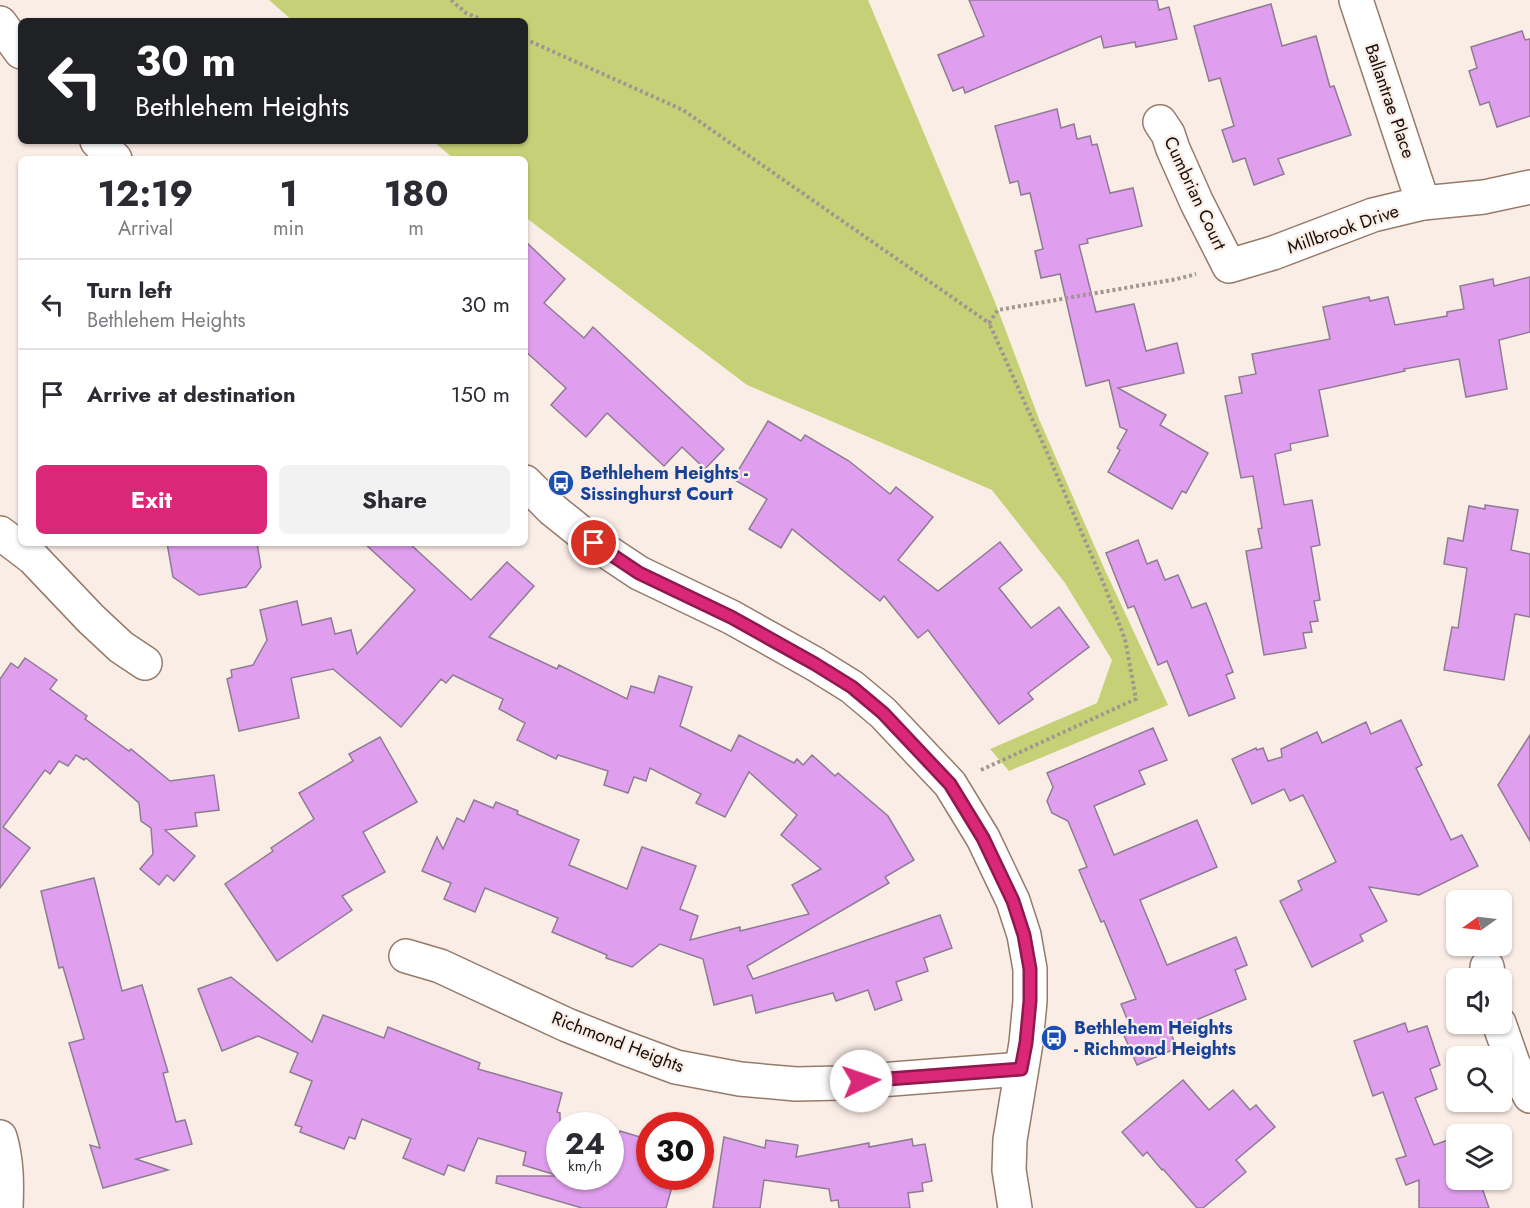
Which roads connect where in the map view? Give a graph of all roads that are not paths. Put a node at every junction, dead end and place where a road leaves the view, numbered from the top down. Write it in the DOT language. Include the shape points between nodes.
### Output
graph roads {
  1 [pos="1356,0"];
  2 [pos="0,23"];
  3 [pos="18,48"];
  4 [pos="1160,122"];
  5 [pos="100,144"];
  6 [pos="112,156"];
  7 [pos="1530,187"];
  8 [pos="1423,202"];
  9 [pos="1229,266"];
  10 [pos="528,485"];
  11 [pos="0,533"];
  12 [pos="18,540"];
  13 [pos="42,550"];
  14 [pos="146,663"];
  15 [pos="406,956"];
  16 [pos="1502,1034"];
  17 [pos="1021,1069"];
  18 [pos="1530,1096"];
  19 [pos="0,1137"];
  20 [pos="6,1208"];
  21 [pos="1015,1208"];
  1 -- 8 [label="street, Ballantrae Place"];
  2 -- 3 [label="street"];
  4 -- 9 [label="street, Cumbrian Court"];
  5 -- 6 [label="street"];
  7 -- 8 [label="street, Millbrook Drive" via="1484,197"];
  8 -- 9 [label="street, Millbrook Drive" via="1373,215"];
  10 -- 17 [label="street" via="594,543 639,573 731,617 852,687 883,713 950,784 983,838 1013,901 1024,935 1030,1001"];
  11 -- 12 [label="street"];
  13 -- 14 [label="street" via="91,619 121,647"];
  15 -- 17 [label="street, Richmond Heights" via="440,966 567,1025 676,1067 740,1079 807,1084"];
  16 -- 18 [label="street" via="1512,1064"];
  17 -- 21 [label="street" via="1010,1140 1009,1170"];
  19 -- 20 [label="street" via="7,1180"];
}
